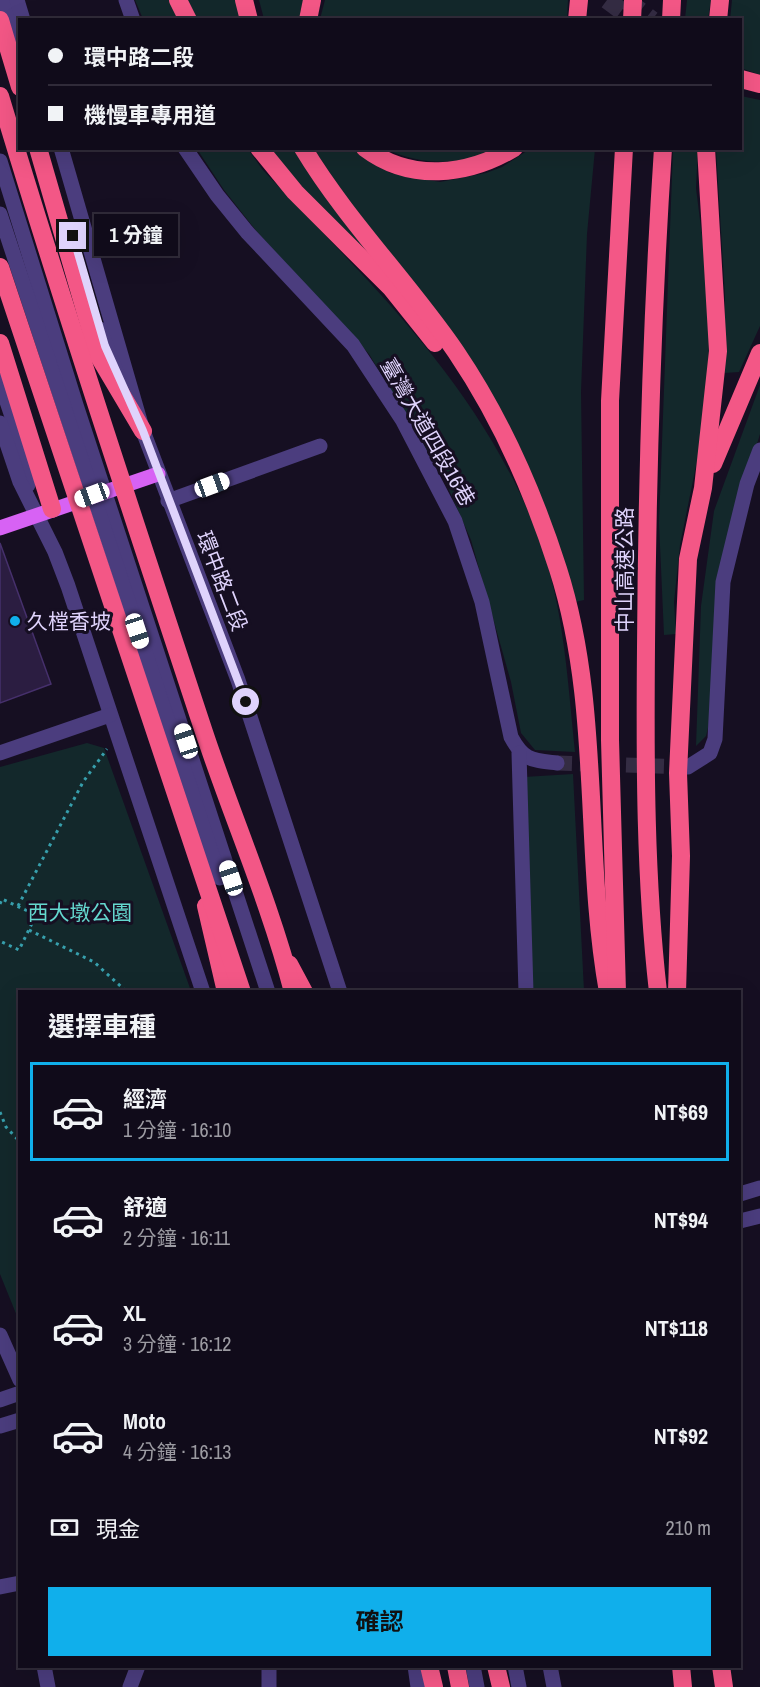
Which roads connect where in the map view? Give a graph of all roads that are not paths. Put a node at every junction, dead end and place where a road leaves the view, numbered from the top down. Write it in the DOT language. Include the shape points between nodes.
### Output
graph roads {
  1 [pos="4,0"];
  2 [pos="17,0"];
  3 [pos="126,0"];
  4 [pos="178,0"];
  5 [pos="244,0"];
  6 [pos="312,0"];
  7 [pos="579,0"];
  8 [pos="633,0"];
  9 [pos="672,0"];
  10 [pos="720,0"];
  11 [pos="22,18"];
  12 [pos="132,18"];
  13 [pos="187,18"];
  14 [pos="248,18"];
  15 [pos="308,18"];
  16 [pos="577,18"];
  17 [pos="632,18"];
  18 [pos="670,18"];
  19 [pos="718,18"];
  20 [pos="0,20"];
  21 [pos="18,46"];
  22 [pos="742,79"];
  23 [pos="18,80"];
  24 [pos="760,84"];
  25 [pos="742,91"];
  26 [pos="0,96"];
  27 [pos="760,96"];
  28 [pos="39,150"];
  29 [pos="48,150"];
  30 [pos="62,150"];
  31 [pos="186,150"];
  32 [pos="261,150"];
  33 [pos="304,150"];
  34 [pos="368,150"];
  35 [pos="510,150"];
  36 [pos="624,150"];
  37 [pos="663,150"];
  38 [pos="706,150"];
  39 [pos="0,161"];
  40 [pos="0,214"];
  41 [pos="0,267"];
  42 [pos="0,344"];
  43 [pos="102,351"];
  44 [pos="760,352"];
  45 [pos="0,381"];
  46 [pos="492,414"];
  47 [pos="0,423"];
  48 [pos="143,431"];
  49 [pos="320,446"];
  50 [pos="760,450"];
  51 [pos="158,474"];
  52 [pos="703,488"];
  53 [pos="98,493"];
  54 [pos="168,501"];
  55 [pos="40,509"];
  56 [pos="0,528"];
  57 [pos="110,715"];
  58 [pos="0,753"];
  59 [pos="519,753"];
  60 [pos="557,763"];
  61 [pos="688,767"];
  62 [pos="195,852"];
  63 [pos="282,950"];
  64 [pos="201,990"];
  65 [pos="226,990"];
  66 [pos="241,990"];
  67 [pos="257,990"];
  68 [pos="267,990"];
  69 [pos="292,990"];
  70 [pos="303,990"];
  71 [pos="339,990"];
  72 [pos="526,990"];
  73 [pos="608,990"];
  74 [pos="617,990"];
  75 [pos="658,990"];
  76 [pos="677,990"];
  77 [pos="760,1188"];
  78 [pos="741,1194"];
  79 [pos="760,1216"];
  80 [pos="741,1221"];
  81 [pos="0,1335"];
  82 [pos="18,1376"];
  83 [pos="18,1394"];
  84 [pos="0,1400"];
  85 [pos="18,1421"];
  86 [pos="0,1426"];
  87 [pos="18,1583"];
  88 [pos="0,1587"];
  89 [pos="44,1668"];
  90 [pos="137,1668"];
  91 [pos="269,1668"];
  92 [pos="415,1668"];
  93 [pos="429,1668"];
  94 [pos="457,1668"];
  95 [pos="472,1668"];
  96 [pos="496,1668"];
  97 [pos="515,1668"];
  98 [pos="550,1668"];
  99 [pos="681,1668"];
  100 [pos="721,1668"];
  101 [pos="48,1687"];
  102 [pos="130,1687"];
  103 [pos="269,1687"];
  104 [pos="418,1687"];
  105 [pos="434,1687"];
  106 [pos="461,1687"];
  107 [pos="477,1687"];
  108 [pos="501,1687"];
  109 [pos="519,1687"];
  110 [pos="554,1687"];
  111 [pos="683,1687"];
  112 [pos="724,1687"];
  1 -- 21 [label="street"];
  2 -- 11 [label="street"];
  3 -- 12 [label="street"];
  4 -- 13 [label="highway"];
  5 -- 14 [label="highway"];
  6 -- 15 [label="highway"];
  7 -- 16 [label="highway"];
  8 -- 17 [label="highway"];
  9 -- 18 [label="highway"];
  10 -- 19 [label="highway"];
  20 -- 23 [label="highway"];
  22 -- 24 [label="highway"];
  25 -- 27 [label="highway"];
  26 -- 63 [label="highway, bridge" via="65,310 212,756"];
  28 -- 43 [label="highway"];
  29 -- 43 [label="street"];
  30 -- 48 [label="street, 環中路二段"];
  31 -- 59 [label="street, 臺灣大道四段16巷" via="254,239 353,345 403,421 455,521 482,602 511,737"];
  32 -- 46 [label="highway" via="295,192 391,288"];
  33 -- 46 [label="highway" via="457,354"];
  34 -- 35 [label="highway" via="396,166 431,172 466,169"];
  36 -- 74 [label="highway, 中山高速公路" via="610,401 610,740"];
  37 -- 75 [label="highway, 中山高速公路" via="646,474 646,772"];
  38 -- 52 [label="highway" via="718,351"];
  39 -- 53 [label="street"];
  40 -- 53 [label="street"];
  41 -- 62 [label="highway, bridge"];
  42 -- 55 [label="highway"];
  43 -- 48 [label="highway"];
  44 -- 52 [label="highway"];
  45 -- 55 [label="street"];
  46 -- 73 [label="highway" via="537,509 568,607 588,734 601,954"];
  47 -- 55 [label="street" via="20,482"];
  48 -- 51 [label="street, 環中路二段"];
  49 -- 54 [label="street"];
  50 -- 61 [label="street" via="747,484 723,582 715,739 710,753"];
  51 -- 53 [label="main road"];
  51 -- 54 [label="street, 環中路二段"];
  52 -- 76 [label="highway" via="687,559 678,773 681,856"];
  53 -- 55 [label="main road"];
  53 -- 67 [label="street"];
  53 -- 68 [label="street"];
  54 -- 71 [label="street, 環中路二段" via="238,680"];
  55 -- 56 [label="main road"];
  55 -- 57 [label="street"];
  57 -- 58 [label="street"];
  57 -- 64 [label="street"];
  59 -- 60 [label="street"];
  59 -- 72 [label="street, 臺灣大道四段16巷"];
  62 -- 65 [label="highway, bridge"];
  62 -- 66 [label="highway, bridge"];
  63 -- 69 [label="highway, bridge"];
  63 -- 70 [label="highway, bridge"];
  77 -- 78 [label="street"];
  79 -- 80 [label="street"];
  81 -- 82 [label="street"];
  83 -- 84 [label="street"];
  85 -- 86 [label="street"];
  87 -- 88 [label="street"];
  89 -- 101 [label="street"];
  90 -- 102 [label="street"];
  91 -- 103 [label="street"];
  92 -- 104 [label="street"];
  93 -- 105 [label="highway"];
  94 -- 106 [label="highway"];
  95 -- 107 [label="street"];
  96 -- 108 [label="highway"];
  97 -- 109 [label="street"];
  98 -- 110 [label="street"];
  99 -- 111 [label="highway"];
  100 -- 112 [label="highway"];
}
